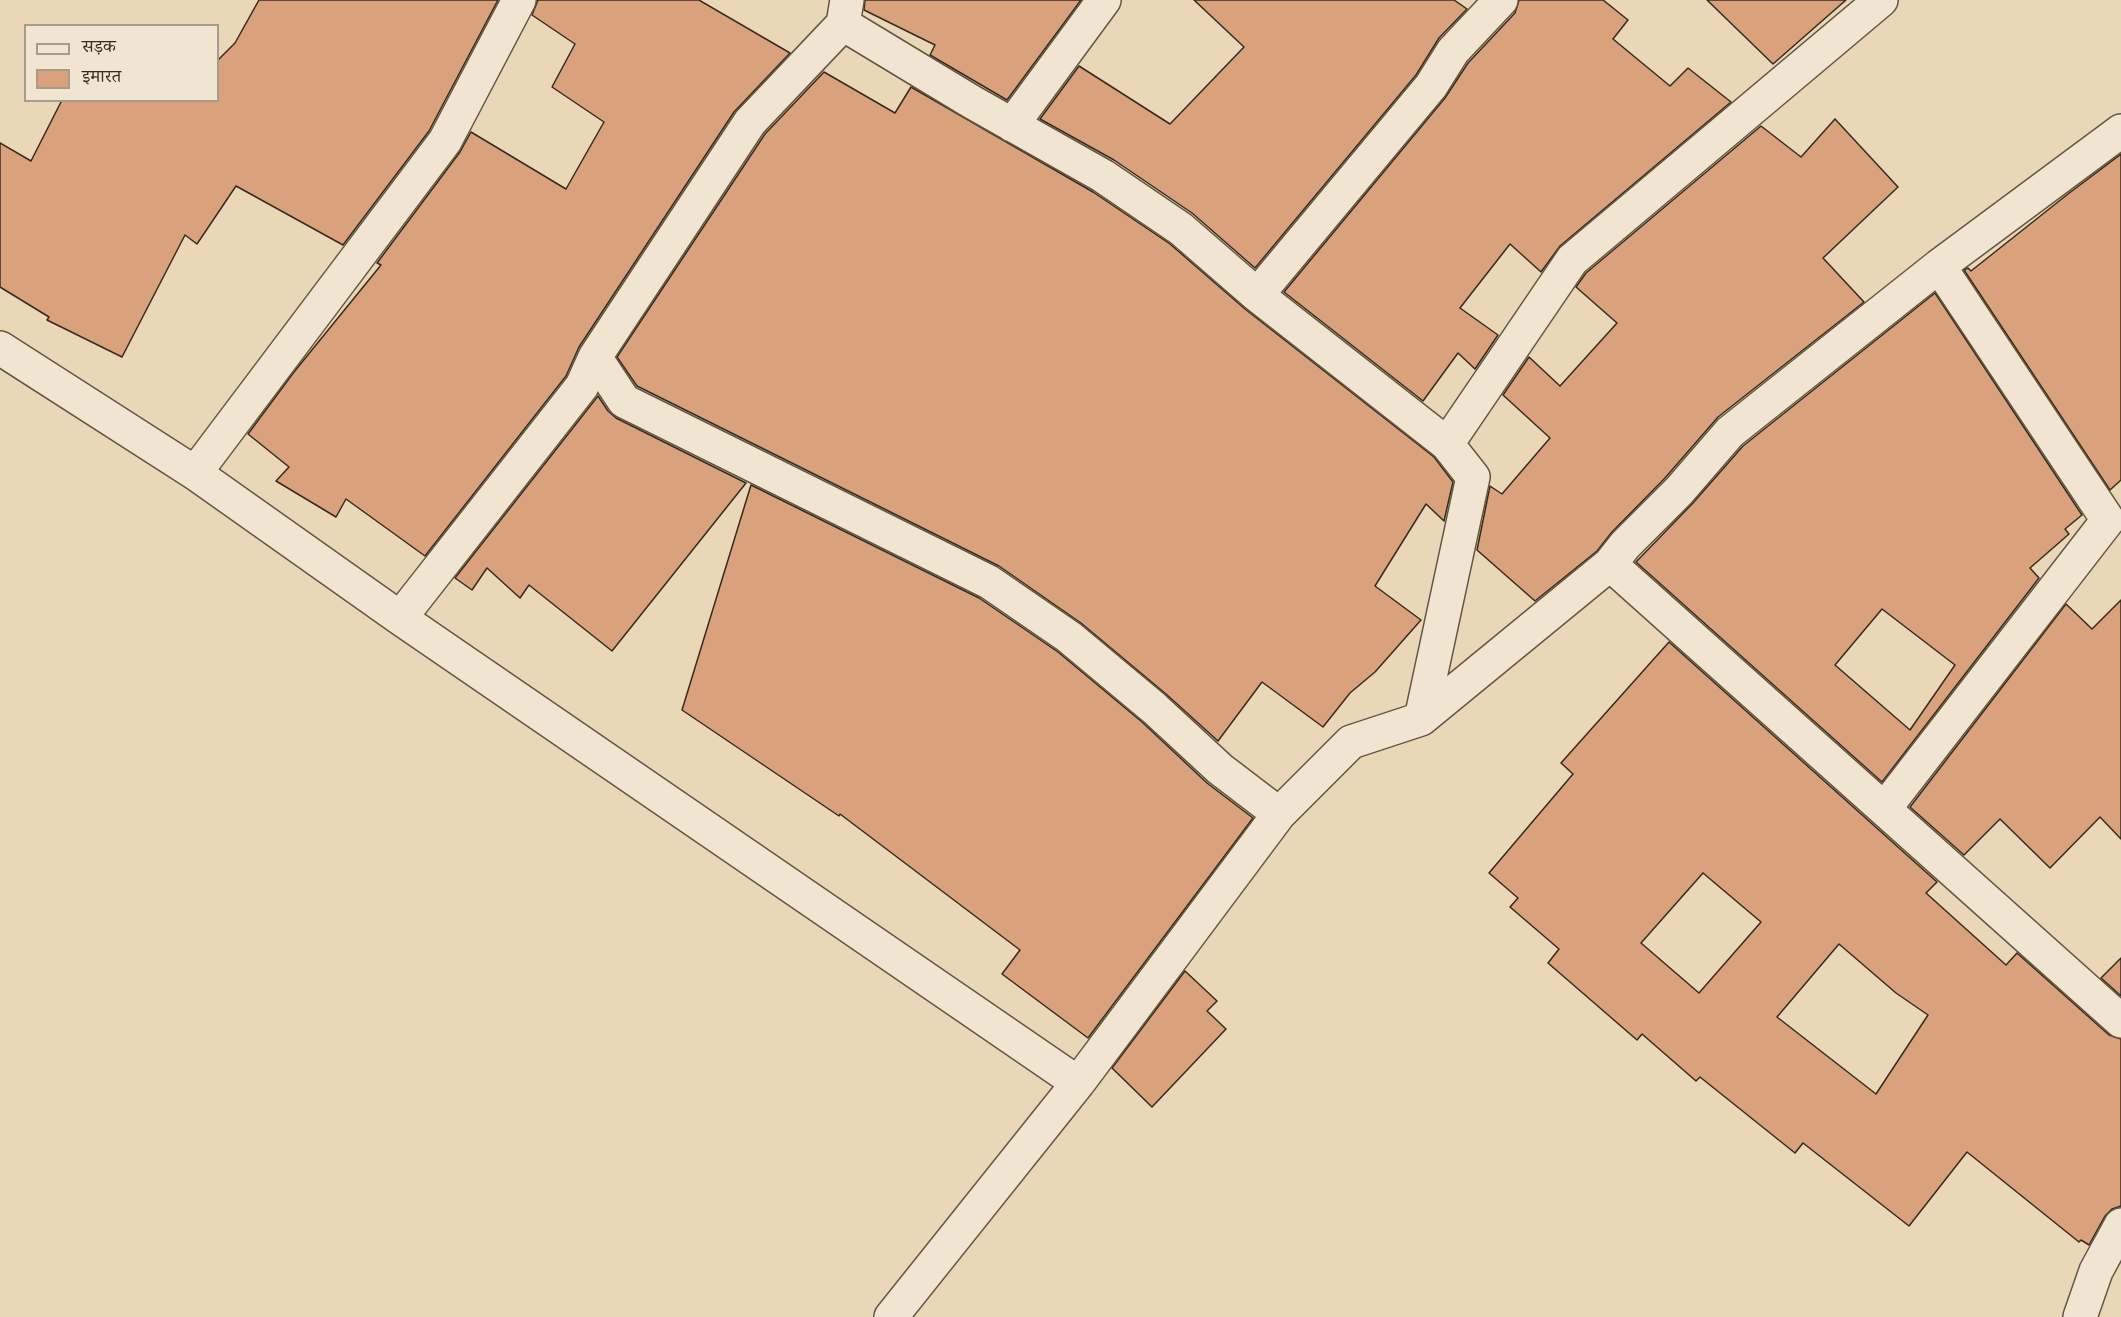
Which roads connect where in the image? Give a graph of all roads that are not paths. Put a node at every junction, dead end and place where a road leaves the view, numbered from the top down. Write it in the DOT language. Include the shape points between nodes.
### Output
graph roads {
  1 [pos="519,0"];
  2 [pos="1104,0"];
  3 [pos="1501,0"];
  4 [pos="1881,0"];
  5 [pos="845,12"];
  6 [pos="1012,125"];
  7 [pos="2121,132"];
  8 [pos="1939,266"];
  9 [pos="1257,295"];
  10 [pos="0,348"];
  11 [pos="595,357"];
  12 [pos="1447,444"];
  13 [pos="195,473"];
  14 [pos="1610,564"];
  15 [pos="400,618"];
  16 [pos="1421,718"];
  17 [pos="1885,808"];
  18 [pos="1279,814"];
  19 [pos="2121,1021"];
  20 [pos="1078,1083"];
  21 [pos="2121,1225"];
  22 [pos="891,1317"];
  23 [pos="2080,1317"];
  1 -- 13 [label="street" via="445,141"];
  2 -- 6 [label="street"];
  3 -- 9 [label="street" via="1453,51 1431,86"];
  4 -- 12 [label="street" via="1572,260"];
  5 -- 6 [label="street" via="972,102"];
  5 -- 11 [label="street" via="750,122"];
  6 -- 9 [label="street" via="1103,176 1182,229"];
  7 -- 8 [label="street"];
  8 -- 14 [label="street" via="1730,432"];
  8 -- 17 [label="street" via="2108,520"];
  9 -- 12 [label="street"];
  10 -- 13 [label="street"];
  11 -- 15 [label="street" via="582,386"];
  11 -- 18 [label="street" via="624,400 989,582 1069,637 1220,769"];
  12 -- 16 [label="street" via="1473,477"];
  13 -- 15 [label="street"];
  14 -- 16 [label="street"];
  14 -- 17 [label="street"];
  15 -- 20 [label="street"];
  16 -- 18 [label="street" via="1351,742"];
  17 -- 19 [label="street"];
  18 -- 20 [label="street"];
  20 -- 22 [label="street"];
  21 -- 23 [label="street" via="2096,1271"];
}
